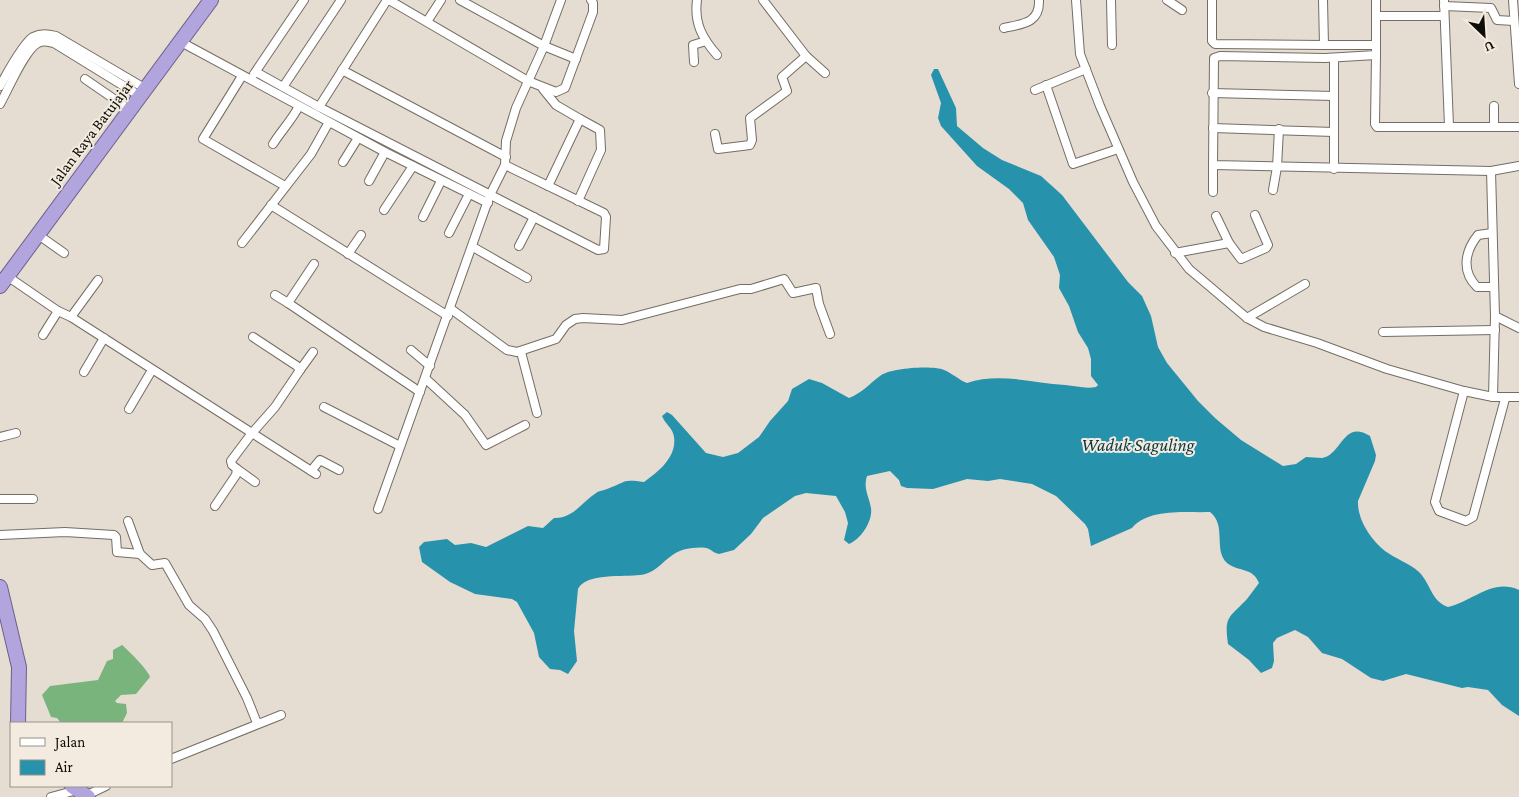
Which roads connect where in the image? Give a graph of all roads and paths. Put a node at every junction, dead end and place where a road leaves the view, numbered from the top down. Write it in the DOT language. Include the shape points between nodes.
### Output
graph roads {
  1 [pos="212,0"];
  2 [pos="304,0"];
  3 [pos="341,0"];
  4 [pos="388,0"];
  5 [pos="441,0"];
  6 [pos="460,0"];
  7 [pos="560,0"];
  8 [pos="590,0"];
  9 [pos="697,0"];
  10 [pos="763,0"];
  11 [pos="1039,0"];
  12 [pos="1076,0"];
  13 [pos="1111,0"];
  14 [pos="1167,0"];
  15 [pos="1212,0"];
  16 [pos="1323,0"];
  17 [pos="1376,0"];
  18 [pos="1513,0"];
  19 [pos="1444,3"];
  20 [pos="1182,10"];
  21 [pos="1376,16"];
  22 [pos="1444,16"];
  23 [pos="428,20"];
  24 [pos="1514,21"];
  25 [pos="1004,28"];
  26 [pos="706,41"];
  27 [pos="181,42"];
  28 [pos="1112,44"];
  29 [pos="1324,45"];
  30 [pos="1376,45"];
  31 [pos="544,46"];
  32 [pos="717,55"];
  33 [pos="1376,55"];
  34 [pos="806,56"];
  35 [pos="1334,58"];
  36 [pos="576,59"];
  37 [pos="694,62"];
  38 [pos="1086,69"];
  39 [pos="342,70"];
  40 [pos="256,72"];
  41 [pos="825,73"];
  42 [pos="242,76"];
  43 [pos="85,79"];
  44 [pos="251,80"];
  45 [pos="528,81"];
  46 [pos="1519,84"];
  47 [pos="1046,85"];
  48 [pos="0,86"];
  49 [pos="283,86"];
  50 [pos="541,87"];
  51 [pos="1034,90"];
  52 [pos="143,92"];
  53 [pos="1212,93"];
  54 [pos="1334,96"];
  55 [pos="0,104"];
  56 [pos="299,106"];
  57 [pos="1494,106"];
  58 [pos="319,107"];
  59 [pos="130,110"];
  60 [pos="580,119"];
  61 [pos="329,122"];
  62 [pos="1449,126"];
  63 [pos="1494,126"];
  64 [pos="1519,127"];
  65 [pos="1213,128"];
  66 [pos="1279,129"];
  67 [pos="1334,132"];
  68 [pos="716,134"];
  69 [pos="358,138"];
  70 [pos="272,144"];
  71 [pos="1118,149"];
  72 [pos="385,152"];
  73 [pos="506,161"];
  74 [pos="343,162"];
  75 [pos="1213,165"];
  76 [pos="412,166"];
  77 [pos="1519,166"];
  78 [pos="1277,167"];
  79 [pos="1334,169"];
  80 [pos="1491,171"];
  81 [pos="369,181"];
  82 [pos="441,181"];
  83 [pos="285,186"];
  84 [pos="548,186"];
  85 [pos="1273,190"];
  86 [pos="1213,192"];
  87 [pos="469,194"];
  88 [pos="489,199"];
  89 [pos="578,201"];
  90 [pos="271,205"];
  91 [pos="384,210"];
  92 [pos="1255,215"];
  93 [pos="1216,216"];
  94 [pos="423,217"];
  95 [pos="534,218"];
  96 [pos="449,233"];
  97 [pos="37,234"];
  98 [pos="1492,234"];
  99 [pos="361,235"];
  100 [pos="242,243"];
  101 [pos="1229,243"];
  102 [pos="519,246"];
  103 [pos="473,247"];
  104 [pos="64,253"];
  105 [pos="1175,253"];
  106 [pos="348,254"];
  107 [pos="314,264"];
  108 [pos="527,278"];
  109 [pos="98,280"];
  110 [pos="4,281"];
  111 [pos="1305,284"];
  112 [pos="1494,287"];
  113 [pos="275,295"];
  114 [pos="288,303"];
  115 [pos="58,311"];
  116 [pos="449,312"];
  117 [pos="1495,316"];
  118 [pos="71,317"];
  119 [pos="1247,318"];
  120 [pos="1519,328"];
  121 [pos="1495,330"];
  122 [pos="1383,332"];
  123 [pos="830,334"];
  124 [pos="43,335"];
  125 [pos="253,337"];
  126 [pos="104,338"];
  127 [pos="411,350"];
  128 [pos="313,352"];
  129 [pos="520,352"];
  130 [pos="430,366"];
  131 [pos="152,370"];
  132 [pos="300,370"];
  133 [pos="84,372"];
  134 [pos="426,378"];
  135 [pos="1464,391"];
  136 [pos="420,392"];
  137 [pos="1493,397"];
  138 [pos="1519,397"];
  139 [pos="1507,399"];
  140 [pos="1519,402"];
  141 [pos="324,407"];
  142 [pos="129,408"];
  143 [pos="537,412"];
  144 [pos="525,424"];
  145 [pos="16,434"];
  146 [pos="252,434"];
  147 [pos="0,437"];
  148 [pos="400,446"];
  149 [pos="237,469"];
  150 [pos="339,470"];
  151 [pos="255,482"];
  152 [pos="0,499"];
  153 [pos="33,499"];
  154 [pos="215,506"];
  155 [pos="378,509"];
  156 [pos="128,521"];
  157 [pos="0,536"];
  158 [pos="140,554"];
  159 [pos="0,587"];
  160 [pos="281,715"];
  161 [pos="18,722"];
  162 [pos="257,723"];
  163 [pos="172,759"];
  164 [pos="103,787"];
  165 [pos="82,793"];
  166 [pos="51,797"];
  1 -- 27 [label="highway, Jalan Raya Batujajar"];
  2 -- 40 [label="street"];
  3 -- 49 [label="street"];
  4 -- 23 [label="street"];
  4 -- 39 [label="street"];
  5 -- 23 [label="street"];
  6 -- 31 [label="street"];
  7 -- 31 [label="street"];
  8 -- 36 [label="street" via="594,9"];
  9 -- 26 [label="street" via="695,14"];
  10 -- 34 [label="street"];
  11 -- 25 [label="street" via="1040,10 1036,17 1028,23"];
  12 -- 38 [label="street" via="1080,54"];
  13 -- 28 [label="street"];
  14 -- 20 [label="street"];
  15 -- 29 [label="street" via="1212,41 1215,44"];
  16 -- 29 [label="street"];
  17 -- 21 [label="street"];
  18 -- 24 [label="street"];
  19 -- 22 [label="street"];
  19 -- 24 [label="street" via="1492,8 1496,20"];
  21 -- 22 [label="street"];
  21 -- 30 [label="street"];
  22 -- 62 [label="street"];
  23 -- 45 [label="street"];
  24 -- 46 [label="street"];
  26 -- 32 [label="street"];
  26 -- 37 [label="street" via="692,46"];
  27 -- 42 [label="street"];
  27 -- 52 [label="highway, Jalan Raya Batujajar"];
  29 -- 30 [label="street"];
  30 -- 33 [label="street"];
  31 -- 36 [label="street"];
  31 -- 45 [label="street"];
  33 -- 35 [label="street"];
  33 -- 62 [label="street" via="1377,127"];
  34 -- 41 [label="street"];
  34 -- 68 [label="street" via="782,77 787,91 750,118 750,145 718,149"];
  35 -- 53 [label="street" via="1218,56 1212,60"];
  35 -- 54 [label="street"];
  36 -- 50 [label="street" via="563,90 550,91"];
  38 -- 47 [label="street"];
  38 -- 71 [label="street"];
  39 -- 58 [label="street"];
  39 -- 73 [label="street"];
  40 -- 44 [label="street"];
  40 -- 49 [label="street"];
  42 -- 44 [label="street"];
  42 -- 83 [label="street" via="203,138"];
  43 -- 59 [label="street"];
  44 -- 56 [label="street"];
  45 -- 50 [label="street"];
  45 -- 73 [label="street" via="510,125"];
  47 -- 51 [label="street"];
  47 -- 71 [label="street" via="1073,164"];
  48 -- 52 [label="street" via="30,40 40,34 48,34"];
  49 -- 58 [label="street"];
  50 -- 60 [label="street" via="556,105"];
  52 -- 55 [label="street" via="44,41 34,45 26,56"];
  52 -- 59 [label="highway, Jalan Raya Batujajar"];
  53 -- 54 [label="street"];
  53 -- 65 [label="street"];
  54 -- 67 [label="street"];
  56 -- 61 [label="street"];
  56 -- 70 [label="street"];
  57 -- 63 [label="street"];
  58 -- 88 [label="street"];
  59 -- 97 [label="highway, Jalan Raya Batujajar"];
  60 -- 84 [label="street"];
  60 -- 89 [label="street" via="600,130 602,142"];
  61 -- 69 [label="street"];
  61 -- 83 [label="street"];
  62 -- 63 [label="street"];
  63 -- 64 [label="street"];
  65 -- 66 [label="street"];
  65 -- 75 [label="street"];
  66 -- 67 [label="street"];
  66 -- 78 [label="street"];
  67 -- 79 [label="street"];
  69 -- 72 [label="street"];
  69 -- 74 [label="street"];
  71 -- 105 [label="street" via="1156,226"];
  72 -- 76 [label="street"];
  72 -- 81 [label="street"];
  73 -- 84 [label="street"];
  73 -- 88 [label="street"];
  75 -- 78 [label="street"];
  75 -- 86 [label="street"];
  76 -- 82 [label="street"];
  76 -- 91 [label="street"];
  77 -- 80 [label="street"];
  78 -- 79 [label="street"];
  78 -- 85 [label="street"];
  79 -- 80 [label="street"];
  80 -- 98 [label="street"];
  82 -- 87 [label="street"];
  82 -- 94 [label="street"];
  83 -- 90 [label="street"];
  84 -- 89 [label="street"];
  87 -- 88 [label="street"];
  87 -- 96 [label="street"];
  88 -- 95 [label="street"];
  88 -- 103 [label="street"];
  89 -- 95 [label="street" via="606,214 605,247 602,250"];
  90 -- 100 [label="street"];
  90 -- 106 [label="street"];
  92 -- 101 [label="street" via="1268,245 1266,248 1241,259"];
  93 -- 101 [label="street"];
  95 -- 102 [label="street"];
  97 -- 104 [label="street"];
  97 -- 110 [label="highway, Jalan Raya Batujajar"];
  98 -- 112 [label="street"];
  98 -- 112 [label="street" via="1478,235 1469,246 1467,271 1478,287"];
  99 -- 106 [label="street"];
  101 -- 105 [label="street"];
  103 -- 108 [label="street"];
  103 -- 116 [label="street"];
  105 -- 119 [label="street"];
  106 -- 116 [label="street"];
  107 -- 114 [label="street"];
  109 -- 118 [label="street"];
  110 -- 115 [label="street"];
  111 -- 119 [label="street"];
  112 -- 117 [label="street"];
  113 -- 114 [label="street"];
  114 -- 136 [label="street"];
  115 -- 118 [label="street"];
  115 -- 124 [label="street"];
  116 -- 129 [label="street" via="507,350"];
  116 -- 130 [label="street"];
  117 -- 120 [label="street"];
  117 -- 121 [label="street"];
  118 -- 126 [label="street"];
  119 -- 135 [label="street" via="1264,327 1387,369"];
  121 -- 122 [label="street"];
  121 -- 137 [label="street"];
  123 -- 129 [label="street" via="816,288 793,293 784,279 622,320 583,318 566,325 556,339"];
  125 -- 132 [label="street"];
  126 -- 131 [label="street"];
  126 -- 133 [label="street"];
  127 -- 130 [label="street"];
  128 -- 132 [label="street"];
  129 -- 143 [label="street"];
  130 -- 134 [label="street"];
  131 -- 142 [label="street"];
  131 -- 146 [label="street"];
  132 -- 146 [label="street"];
  134 -- 136 [label="street"];
  134 -- 144 [label="street" via="465,415 486,445"];
  135 -- 137 [label="street"];
  135 -- 139 [label="street" via="1435,502 1439,511 1466,521 1472,517"];
  136 -- 148 [label="street"];
  137 -- 139 [label="street"];
  138 -- 139 [label="street"];
  139 -- 140 [label="street"];
  141 -- 148 [label="street"];
  145 -- 147 [label="street"];
  146 -- 149 [label="street" via="232,461"];
  146 -- 150 [label="street" via="314,472 320,460"];
  148 -- 155 [label="street"];
  149 -- 151 [label="street"];
  149 -- 154 [label="street"];
  152 -- 153 [label="street"];
  156 -- 158 [label="street"];
  157 -- 158 [label="street" via="65,532 114,535 117,552"];
  158 -- 162 [label="street" via="152,565 165,563 189,605 205,618"];
  159 -- 161 [label="highway" via="19,667"];
  160 -- 162 [label="street"];
  162 -- 163 [label="street"];
  164 -- 165 [label="street"];
  165 -- 166 [label="street"];
}
